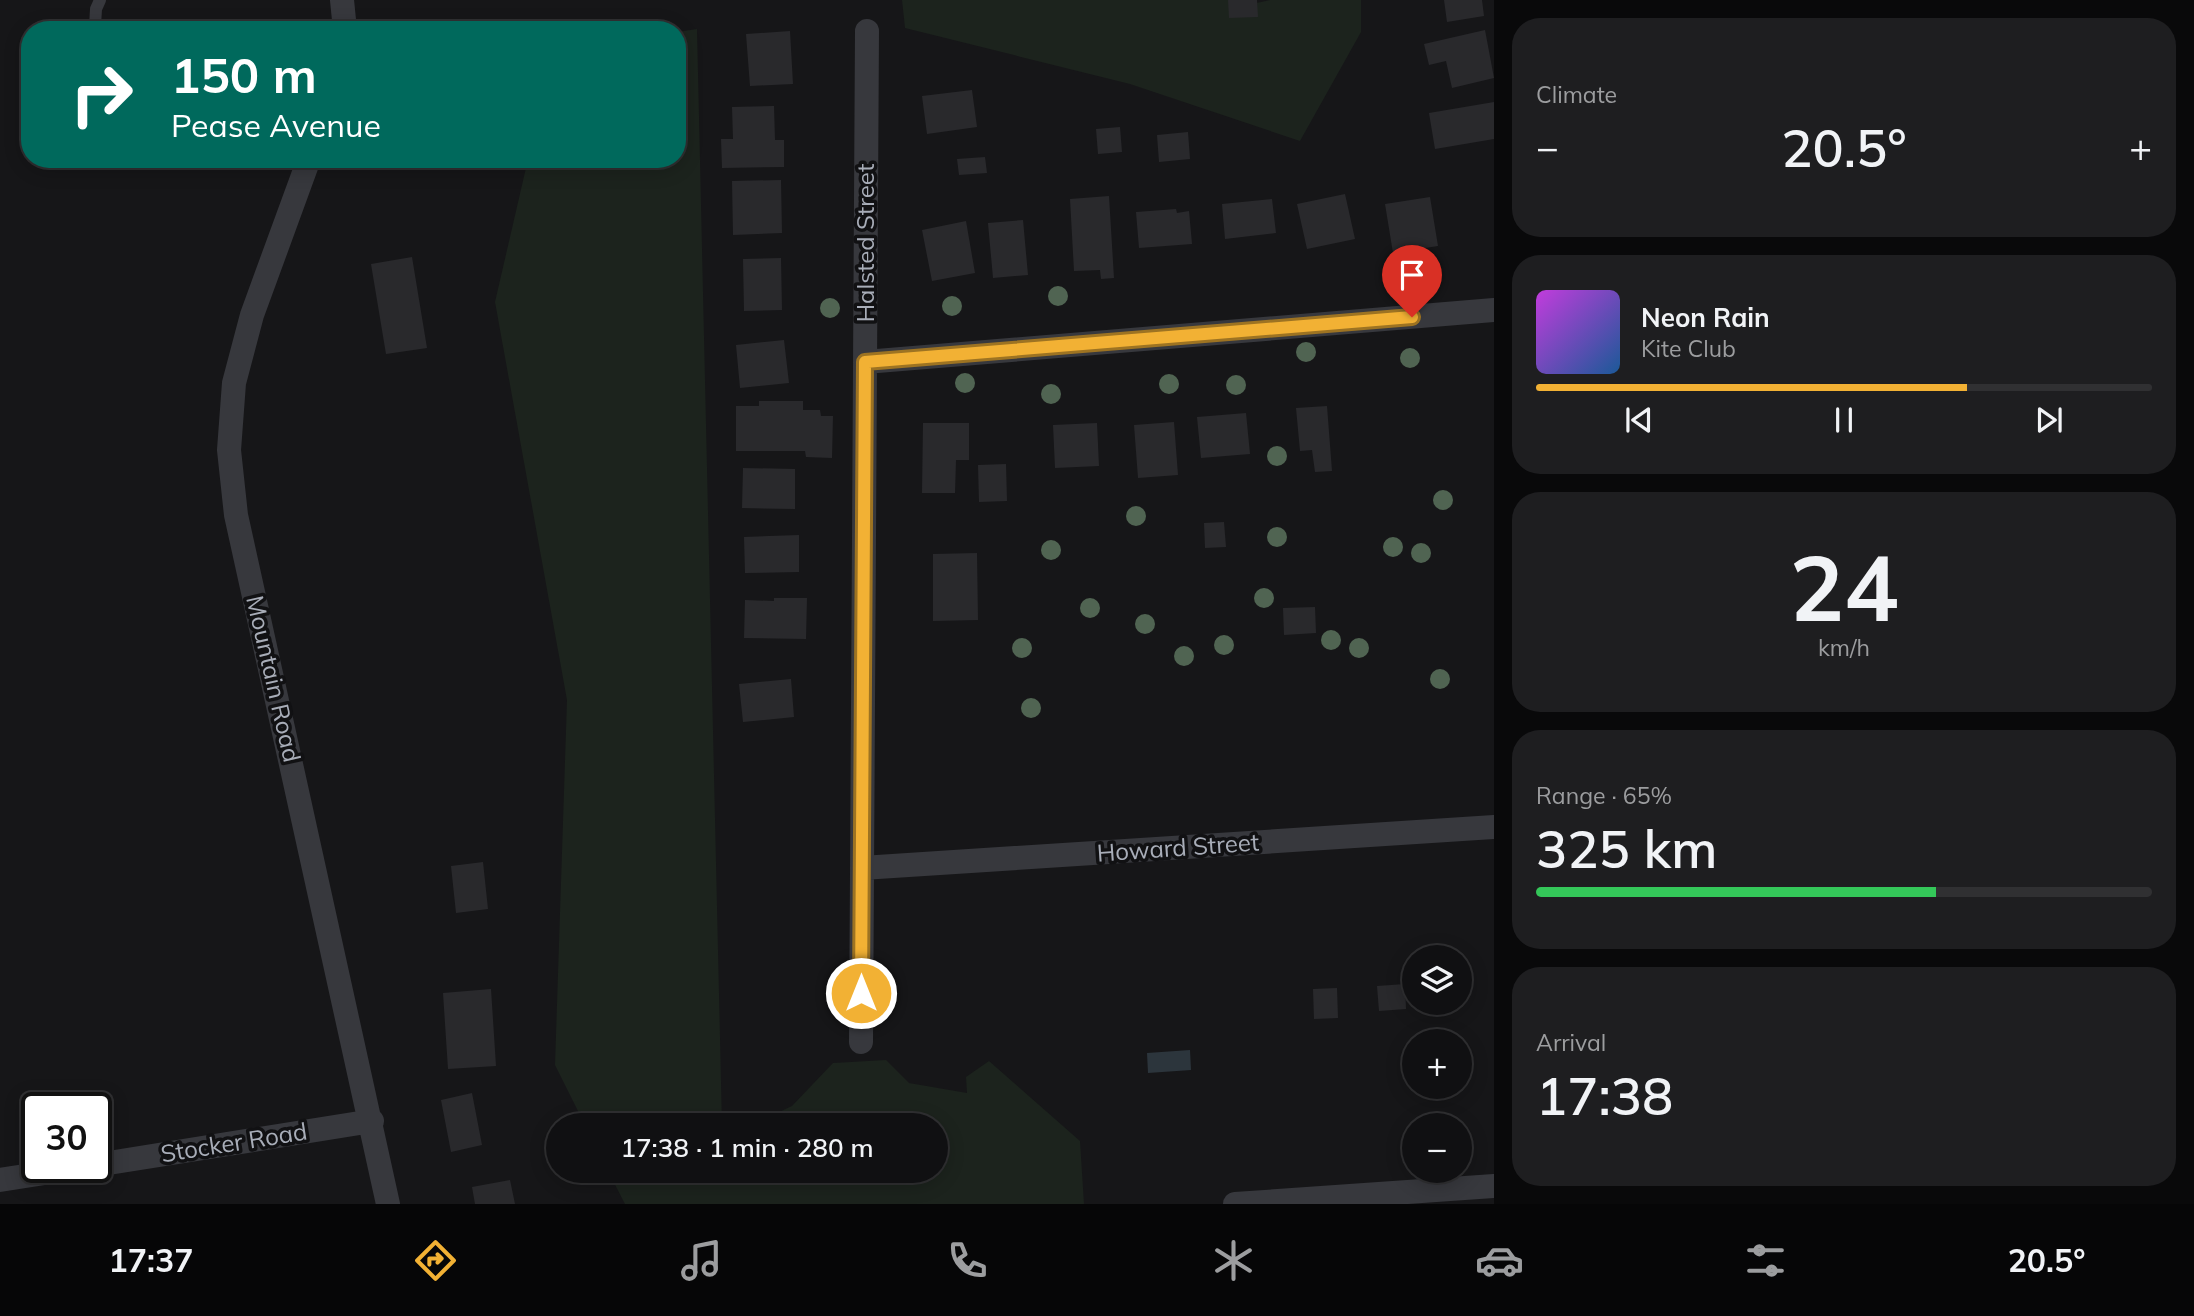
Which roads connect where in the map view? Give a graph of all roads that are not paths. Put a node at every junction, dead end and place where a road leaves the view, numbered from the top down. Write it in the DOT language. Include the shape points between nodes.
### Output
graph roads {
  1 [pos="100,0"];
  2 [pos="342,0"];
  3 [pos="95,21"];
  4 [pos="344,21"];
  5 [pos="867,31"];
  6 [pos="306,168"];
  7 [pos="1494,310"];
  8 [pos="865,362"];
  9 [pos="1494,827"];
  10 [pos="862,869"];
  11 [pos="861,1042"];
  12 [pos="372,1121"];
  13 [pos="112,1162"];
  14 [pos="21,1177"];
  15 [pos="0,1180"];
  16 [pos="1494,1186"];
  17 [pos="388,1204"];
  18 [pos="1235,1204"];
  1 -- 3 [label="lane"];
  2 -- 4 [label="street"];
  5 -- 8 [label="street, Halsted Street"];
  6 -- 12 [label="street, Mountain Road" via="241,349 230,418 230,461 236,515"];
  7 -- 8 [label="street"];
  8 -- 10 [label="street, Halsted Street"];
  9 -- 10 [label="street, Howard Street"];
  10 -- 11 [label="street, Halsted Street"];
  12 -- 13 [label="street, Stocker Road"];
  12 -- 17 [label="street, Mountain Road"];
  14 -- 15 [label="street"];
  16 -- 18 [label="street"];
}
